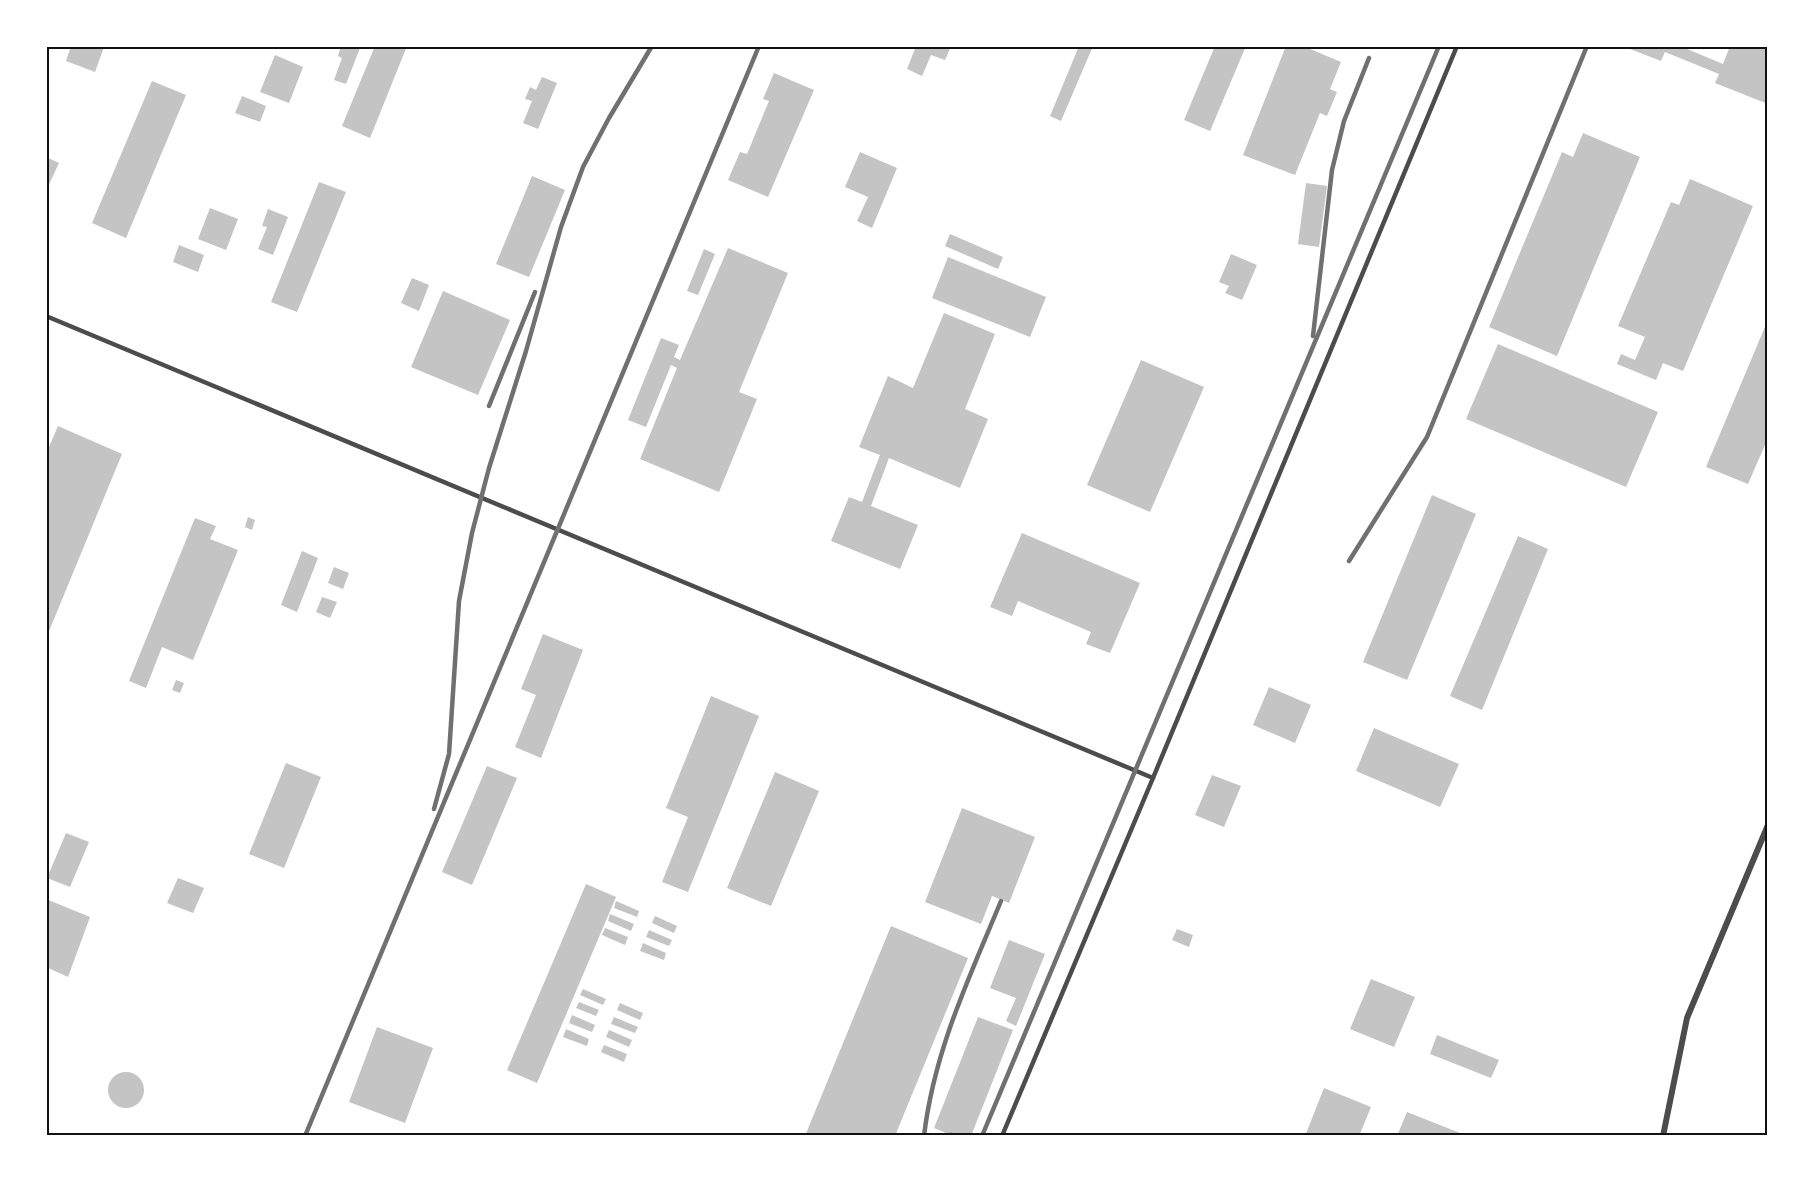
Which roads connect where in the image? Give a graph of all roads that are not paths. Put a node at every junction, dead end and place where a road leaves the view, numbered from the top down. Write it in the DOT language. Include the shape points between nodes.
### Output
graph roads {
  1 [pos="1457,46"];
  2 [pos="46,316"];
  3 [pos="1153,778"];
  4 [pos="1767,825"];
  5 [pos="1002,1136"];
  6 [pos="1663,1136"];
  1 -- 3 [label="lane"];
  2 -- 3 [label="lane"];
  3 -- 5 [label="lane"];
  4 -- 6 [label="street" via="1687,1018"];
}
